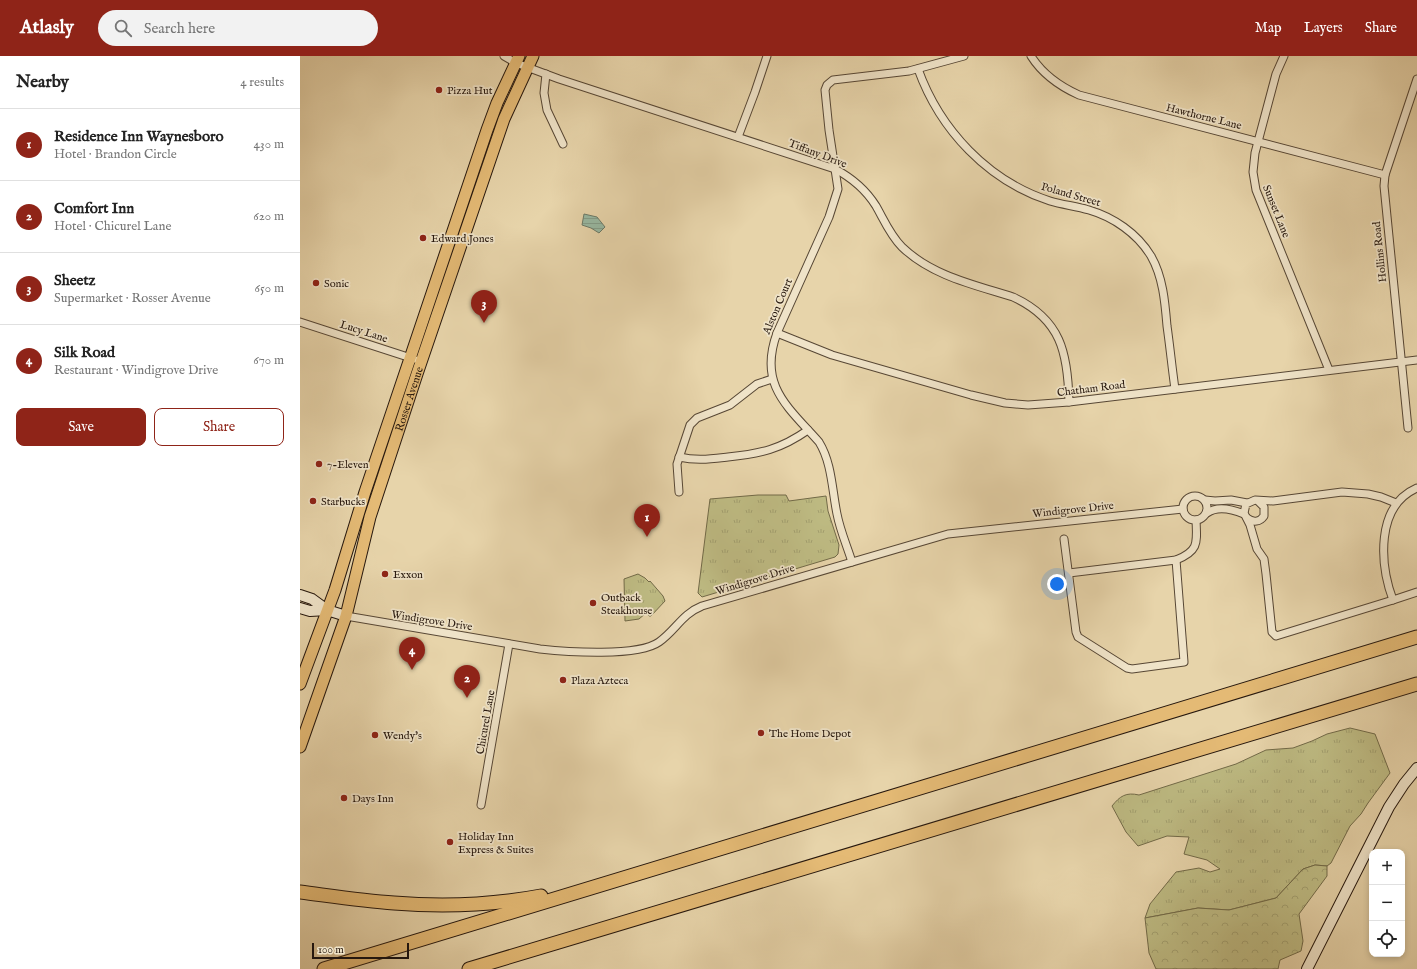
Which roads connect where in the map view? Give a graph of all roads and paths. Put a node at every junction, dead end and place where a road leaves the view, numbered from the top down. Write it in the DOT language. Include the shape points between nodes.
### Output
graph roads {
  1 [pos="504,56"];
  2 [pos="533,56"];
  3 [pos="766,56"];
  4 [pos="964,56"];
  5 [pos="1031,56"];
  6 [pos="1284,56"];
  7 [pos="518,59"];
  8 [pos="527,67"];
  9 [pos="918,69"];
  10 [pos="546,74"];
  11 [pos="1417,79"];
  12 [pos="738,137"];
  13 [pos="1258,141"];
  14 [pos="563,144"];
  15 [pos="835,169"];
  16 [pos="1385,175"];
  17 [pos="300,322"];
  18 [pos="777,333"];
  19 [pos="411,358"];
  20 [pos="1417,360"];
  21 [pos="422,361"];
  22 [pos="1401,362"];
  23 [pos="1329,370"];
  24 [pos="772,379"];
  25 [pos="1175,389"];
  26 [pos="1069,402"];
  27 [pos="1408,428"];
  28 [pos="808,430"];
  29 [pos="679,457"];
  30 [pos="1417,488"];
  31 [pos="679,492"];
  32 [pos="1205,500"];
  33 [pos="1258,501"];
  34 [pos="1273,501"];
  35 [pos="1248,503"];
  36 [pos="1396,503"];
  37 [pos="1183,509"];
  38 [pos="1265,510"];
  39 [pos="1206,513"];
  40 [pos="1245,516"];
  41 [pos="1196,520"];
  42 [pos="1258,521"];
  43 [pos="1252,531"];
  44 [pos="1064,540"];
  45 [pos="1176,560"];
  46 [pos="852,562"];
  47 [pos="1069,573"];
  48 [pos="1417,592"];
  49 [pos="300,595"];
  50 [pos="1393,600"];
  51 [pos="300,608"];
  52 [pos="327,610"];
  53 [pos="346,616"];
  54 [pos="1417,637"];
  55 [pos="509,644"];
  56 [pos="300,684"];
  57 [pos="1417,684"];
  58 [pos="300,747"];
  59 [pos="1417,768"];
  60 [pos="481,805"];
  61 [pos="612,882"];
  62 [pos="300,892"];
  63 [pos="598,930"];
  64 [pos="324,969"];
  65 [pos="469,969"];
  66 [pos="494,969"];
  67 [pos="1306,969"];
  1 -- 7 [label="street, Tiffany Drive"];
  2 -- 8 [label="main road, Rosser Avenue"];
  3 -- 12 [label="street"];
  4 -- 9 [label="street, Alston Court"];
  5 -- 13 [label="street, Hawthorne Lane" via="1050,78 1079,96"];
  6 -- 13 [label="street, Sunset Lane" via="1276,74"];
  7 -- 8 [label="street, Tiffany Drive"];
  7 -- 19 [label="main road, Rosser Avenue" via="487,130"];
  8 -- 10 [label="street, Tiffany Drive"];
  8 -- 21 [label="main road, Rosser Avenue" via="493,148"];
  9 -- 15 [label="street, Alston Court" via="833,80 827,86 825,90"];
  9 -- 25 [label="street, Poland Street" via="941,117 963,146 986,166 1019,188 1035,195 1103,215 1129,231 1146,249 1156,267 1163,290"];
  10 -- 12 [label="street, Tiffany Drive"];
  10 -- 14 [label="street" via="544,93 547,110"];
  11 -- 16 [label="street, Hollins Road"];
  12 -- 15 [label="street, Tiffany Drive"];
  13 -- 16 [label="street, Hawthorne Lane"];
  13 -- 23 [label="street, Sunset Lane" via="1253,172 1256,190"];
  15 -- 18 [label="street, Alston Court" via="838,189 834,204"];
  15 -- 26 [label="street, Tiffany Drive" via="862,188 876,206 894,238 920,262 934,270 1013,297 1042,316 1056,332 1063,350"];
  16 -- 22 [label="street, Hollins Road"];
  17 -- 19 [label="street, Lucy Lane"];
  18 -- 24 [label="street, Alston Court" via="770,360"];
  18 -- 26 [label="street, Chatham Road" via="832,355 1004,403 1028,405"];
  19 -- 21 [label="street, Lucy Lane"];
  19 -- 52 [label="main road, Rosser Avenue"];
  20 -- 22 [label="street, Chatham Road"];
  21 -- 53 [label="main road, Rosser Avenue" via="372,511"];
  22 -- 23 [label="street, Chatham Road"];
  22 -- 27 [label="street, Hollins Road"];
  23 -- 25 [label="street, Chatham Road"];
  24 -- 28 [label="street, Alston Court" via="783,401"];
  24 -- 29 [label="street" via="757,384 730,405 693,420"];
  25 -- 26 [label="street, Chatham Road"];
  28 -- 29 [label="street" via="780,446 757,454 699,460"];
  28 -- 46 [label="street, Alston Court" via="819,442 826,457 837,516"];
  29 -- 31 [label="street" via="676,469"];
  30 -- 36 [label="street"];
  32 -- 35 [label="street"];
  32 -- 37 [label="street" via="1199,496 1191,496 1185,501"];
  32 -- 39 [label="street" via="1208,506"];
  33 -- 34 [label="street"];
  33 -- 35 [label="street"];
  33 -- 38 [label="street"];
  34 -- 36 [label="street" via="1342,492 1368,494"];
  34 -- 38 [label="street"];
  35 -- 40 [label="street" via="1244,510"];
  36 -- 50 [label="street" via="1386,524 1384,547 1388,586"];
  37 -- 41 [label="street" via="1187,517"];
  37 -- 46 [label="street, Windigrove Drive" via="960,532"];
  38 -- 42 [label="street" via="1264,516"];
  39 -- 40 [label="street" via="1220,508"];
  39 -- 41 [label="street"];
  40 -- 42 [label="street" via="1252,522"];
  40 -- 43 [label="street"];
  41 -- 45 [label="street" via="1197,535 1194,548 1191,553"];
  42 -- 43 [label="street"];
  43 -- 50 [label="street" via="1257,549 1264,559 1272,632 1276,636"];
  44 -- 47 [label="street"];
  45 -- 47 [label="street"];
  45 -- 47 [label="street" via="1184,662 1132,669 1078,637"];
  46 -- 55 [label="street, Windigrove Drive" via="694,609 663,639 647,648 611,652 574,652"];
  48 -- 50 [label="street"];
  49 -- 52 [label="street" via="312,599"];
  51 -- 52 [label="street" via="310,611"];
  52 -- 53 [label="street"];
  52 -- 56 [label="main road, Rosser Avenue"];
  53 -- 55 [label="street, Windigrove Drive"];
  53 -- 58 [label="main road, Rosser Avenue"];
  54 -- 61 [label="highway"];
  55 -- 60 [label="street, Chicurel Lane"];
  57 -- 63 [label="highway"];
  59 -- 67 [label="street" via="1389,807"];
  61 -- 62 [label="highway" via="530,898 446,905 394,903"];
  61 -- 64 [label="highway"];
  63 -- 65 [label="highway"];
  63 -- 66 [label="highway"];
}
